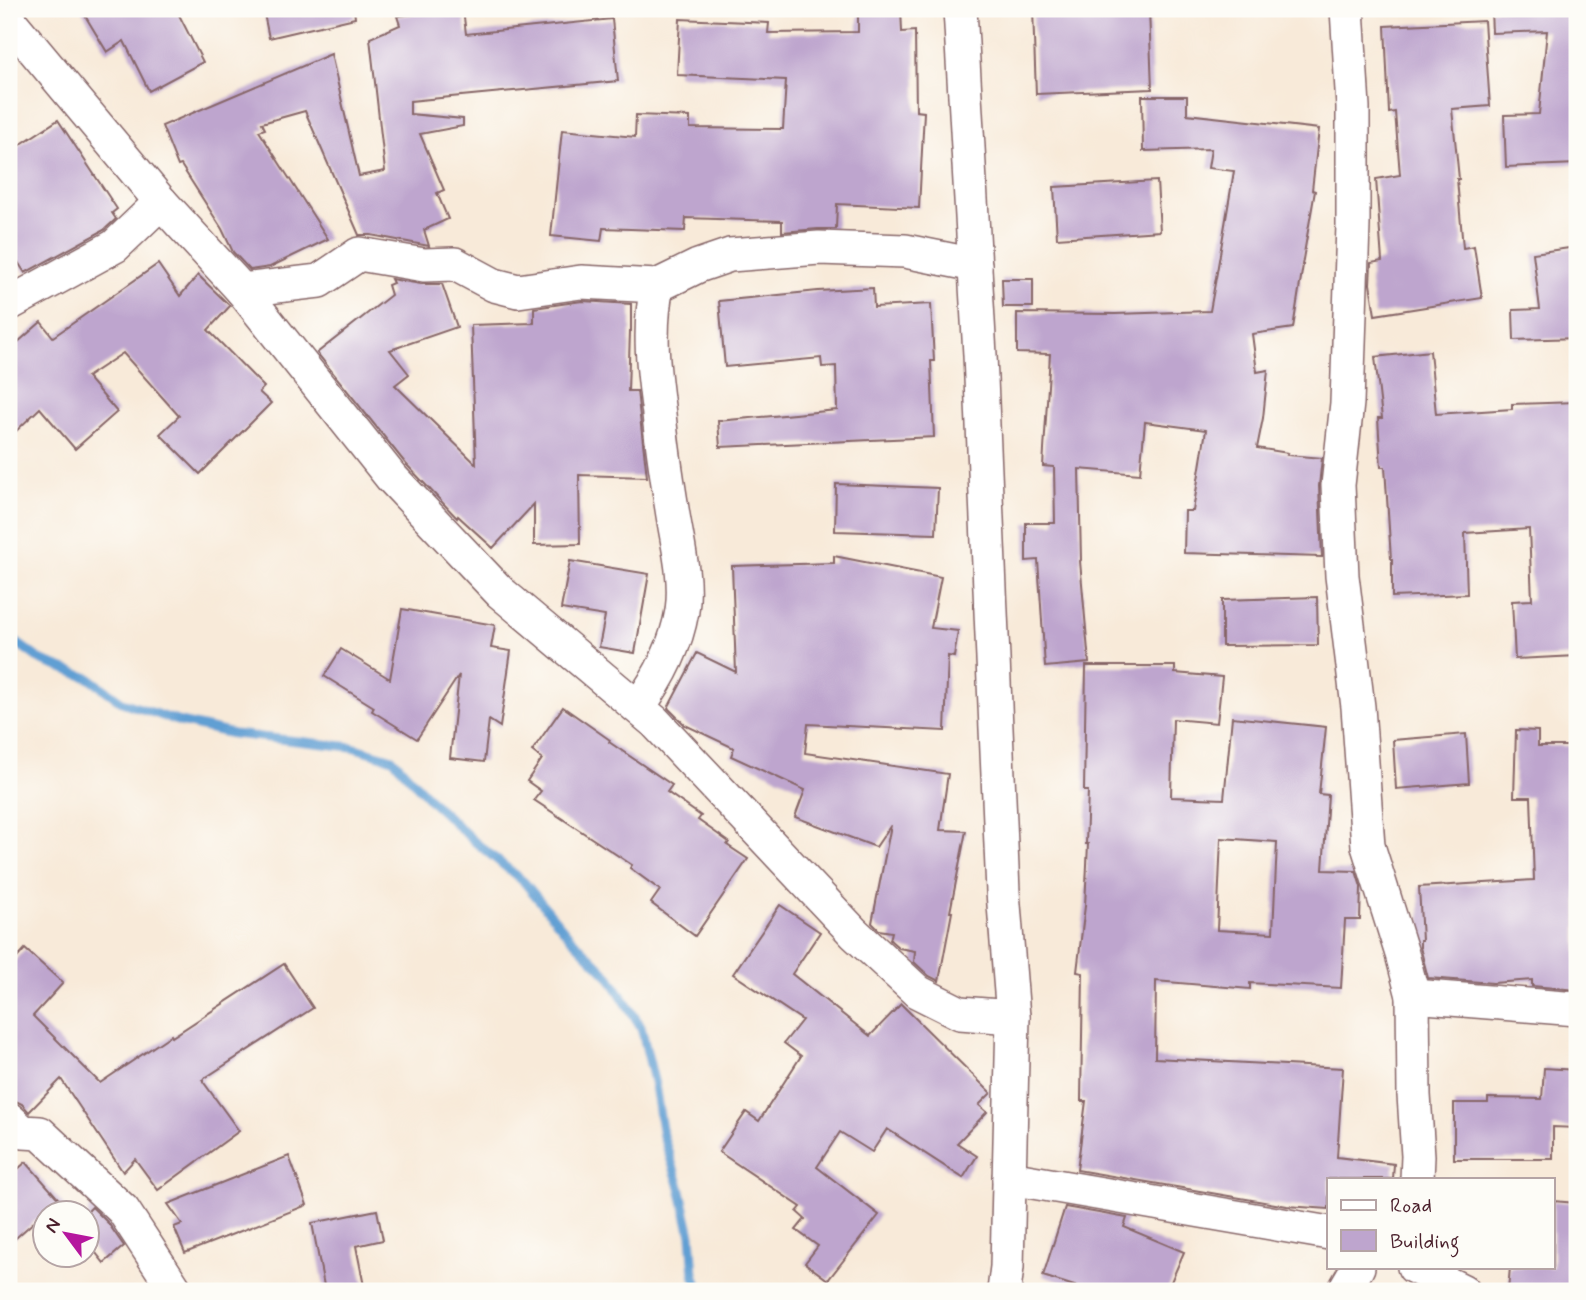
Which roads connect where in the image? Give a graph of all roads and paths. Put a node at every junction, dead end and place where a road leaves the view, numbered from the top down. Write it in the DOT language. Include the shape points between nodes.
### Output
graph roads {
  1 [pos="960,9"];
  2 [pos="1347,9"];
  3 [pos="9,20"];
  4 [pos="161,202"];
  5 [pos="972,229"];
  6 [pos="905,251"];
  7 [pos="975,265"];
  8 [pos="657,286"];
  9 [pos="242,290"];
  10 [pos="9,304"];
  11 [pos="638,707"];
  12 [pos="1413,996"];
  13 [pos="1577,1009"];
  14 [pos="1013,1017"];
  15 [pos="13,1132"];
  16 [pos="1009,1178"];
  17 [pos="1417,1178"];
  18 [pos="1327,1233"];
  19 [pos="1357,1268"];
  20 [pos="1416,1268"];
  21 [pos="176,1291"];
  22 [pos="1004,1291"];
  23 [pos="1344,1291"];
  24 [pos="1463,1291"];
  1 -- 5 [label="street"];
  2 -- 12 [label="street" via="1353,225 1338,485 1342,576 1368,846"];
  3 -- 4 [label="street"];
  4 -- 9 [label="street"];
  4 -- 10 [label="street" via="115,246"];
  5 -- 6 [label="street"];
  5 -- 7 [label="street"];
  6 -- 7 [label="street"];
  6 -- 8 [label="street" via="819,248 730,255"];
  7 -- 14 [label="street"];
  8 -- 9 [label="street" via="581,282 518,291 494,285 455,264 424,265 359,254 318,281"];
  8 -- 11 [label="street" via="652,361 683,573 682,610 672,648"];
  9 -- 11 [label="street" via="391,477 500,593"];
  11 -- 14 [label="street" via="854,933 918,992 960,1013"];
  12 -- 13 [label="street"];
  12 -- 17 [label="street"];
  14 -- 16 [label="street"];
  15 -- 21 [label="street" via="40,1133 123,1210"];
  16 -- 18 [label="street"];
  16 -- 22 [label="street"];
  19 -- 23 [label="street"];
  20 -- 24 [label="street"];
}
